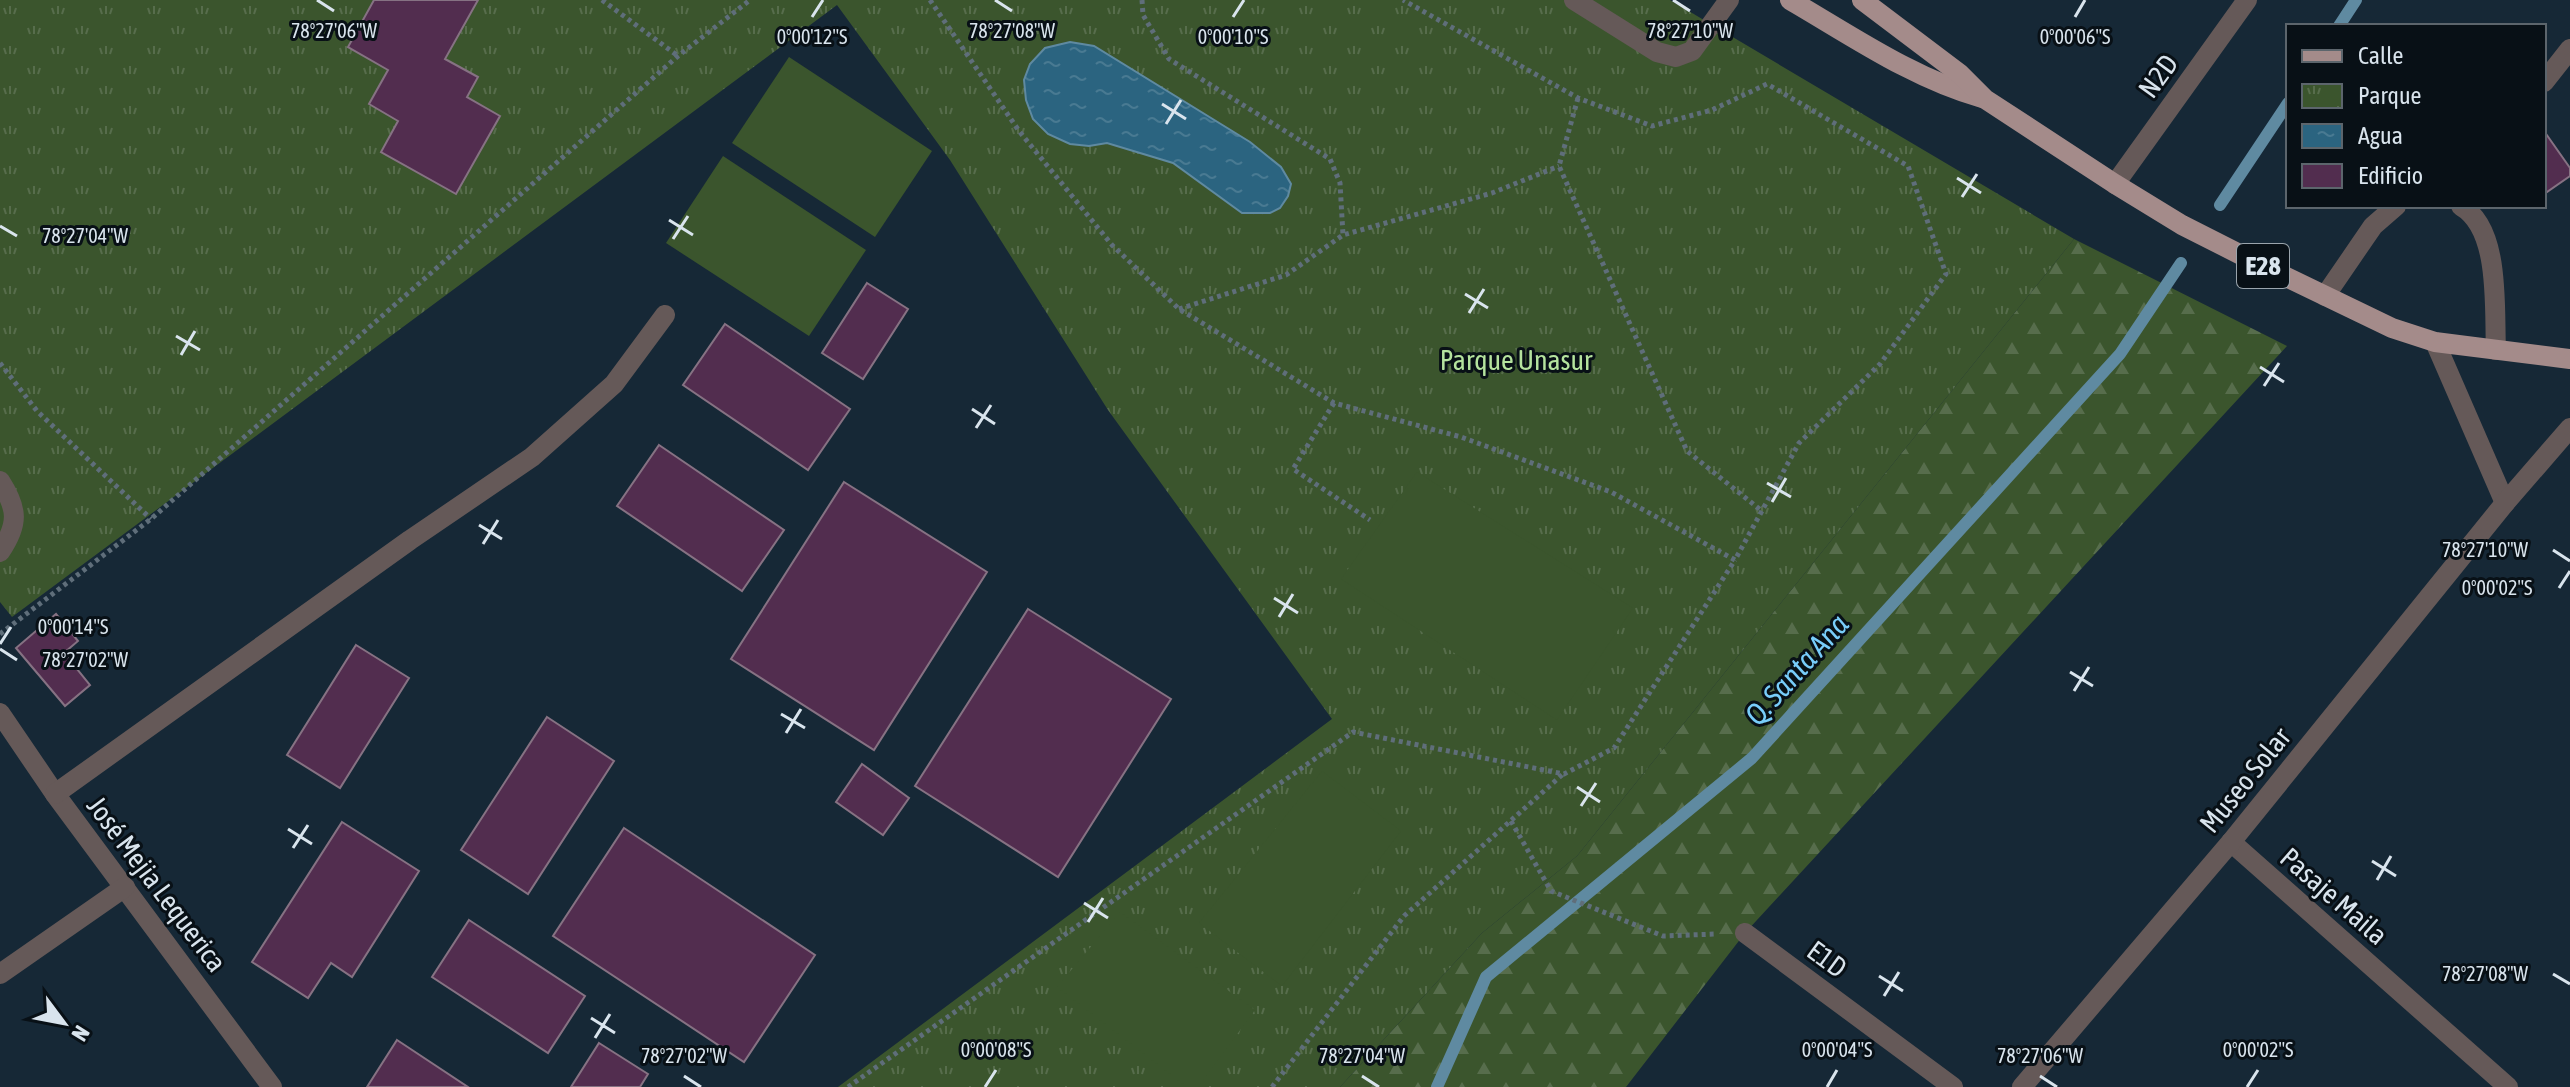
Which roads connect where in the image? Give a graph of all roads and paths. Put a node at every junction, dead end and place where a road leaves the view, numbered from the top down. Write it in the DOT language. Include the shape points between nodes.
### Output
graph roads {
  1 [pos="602,0"];
  2 [pos="750,0"];
  3 [pos="930,0"];
  4 [pos="1142,0"];
  5 [pos="1403,0"];
  6 [pos="1574,0"];
  7 [pos="1729,0"];
  8 [pos="1790,0"];
  9 [pos="1862,0"];
  10 [pos="2247,0"];
  11 [pos="1883,8"];
  12 [pos="2570,49"];
  13 [pos="678,56"];
  14 [pos="2546,79"];
  15 [pos="1578,98"];
  16 [pos="1985,99"];
  17 [pos="1559,166"];
  18 [pos="2115,184"];
  19 [pos="2394,208"];
  20 [pos="2464,208"];
  21 [pos="1343,235"];
  22 [pos="2325,296"];
  23 [pos="1179,309"];
  24 [pos="665,315"];
  25 [pos="2435,342"];
  26 [pos="2496,350"];
  27 [pos="2570,359"];
  28 [pos="0,363"];
  29 [pos="1334,403"];
  30 [pos="2570,428"];
  31 [pos="0,481"];
  32 [pos="2505,503"];
  33 [pos="1762,511"];
  34 [pos="151,519"];
  35 [pos="1370,520"];
  36 [pos="0,552"];
  37 [pos="1735,560"];
  38 [pos="0,634"];
  39 [pos="0,713"];
  40 [pos="1564,774"];
  41 [pos="55,794"];
  42 [pos="1511,821"];
  43 [pos="2231,842"];
  44 [pos="125,887"];
  45 [pos="1745,933"];
  46 [pos="0,974"];
  47 [pos="272,1087"];
  48 [pos="848,1087"];
  49 [pos="1272,1087"];
  50 [pos="1953,1087"];
  51 [pos="2022,1087"];
  52 [pos="2508,1087"];
  1 -- 13 [label="path"];
  2 -- 13 [label="path"];
  3 -- 23 [label="path" via="1019,131 1112,245"];
  4 -- 21 [label="path" via="1143,15 1169,59 1330,159 1340,183"];
  5 -- 15 [label="path"];
  6 -- 7 [label="street" via="1657,52 1676,57 1692,51"];
  8 -- 16 [label="main road, E28" via="1906,68"];
  9 -- 11 [label="main road, E28"];
  10 -- 18 [label="street, N2D"];
  11 -- 16 [label="main road, E28"];
  12 -- 14 [label="street"];
  13 -- 34 [label="path"];
  15 -- 17 [label="path"];
  15 -- 33 [label="path" via="1652,126 1712,110 1767,84 1908,166 1946,274 1880,364 1799,443"];
  16 -- 18 [label="main road, E28"];
  17 -- 21 [label="path" via="1492,193"];
  17 -- 33 [label="path" via="1687,451"];
  18 -- 22 [label="main road, E28" via="2182,225"];
  19 -- 22 [label="street" via="2373,226"];
  20 -- 26 [label="street" via="2491,258"];
  21 -- 23 [label="path" via="1286,275"];
  22 -- 25 [label="main road, E28"];
  23 -- 29 [label="path"];
  24 -- 41 [label="street" via="614,384 532,457"];
  25 -- 26 [label="main road, E28"];
  25 -- 32 [label="street"];
  26 -- 27 [label="main road, E28"];
  28 -- 34 [label="path" via="37,411"];
  29 -- 35 [label="path" via="1293,469"];
  29 -- 37 [label="path" via="1461,437 1611,492"];
  30 -- 32 [label="street, Museo Solar"];
  31 -- 36 [label="street" via="13,502 13,534"];
  32 -- 43 [label="street, Museo Solar"];
  33 -- 37 [label="path"];
  34 -- 38 [label="path"];
  37 -- 40 [label="path" via="1614,748"];
  39 -- 41 [label="street, José Mejia Lequerica"];
  40 -- 42 [label="path"];
  40 -- 48 [label="path" via="1353,732"];
  41 -- 44 [label="street, José Mejia Lequerica"];
  42 -- 45 [label="path" via="1551,891 1663,936"];
  42 -- 49 [label="path" via="1404,916"];
  43 -- 51 [label="street, Museo Solar"];
  43 -- 52 [label="street, Pasaje Maila"];
  44 -- 46 [label="street"];
  44 -- 47 [label="street, José Mejia Lequerica"];
  45 -- 50 [label="street, E1D"];
}
